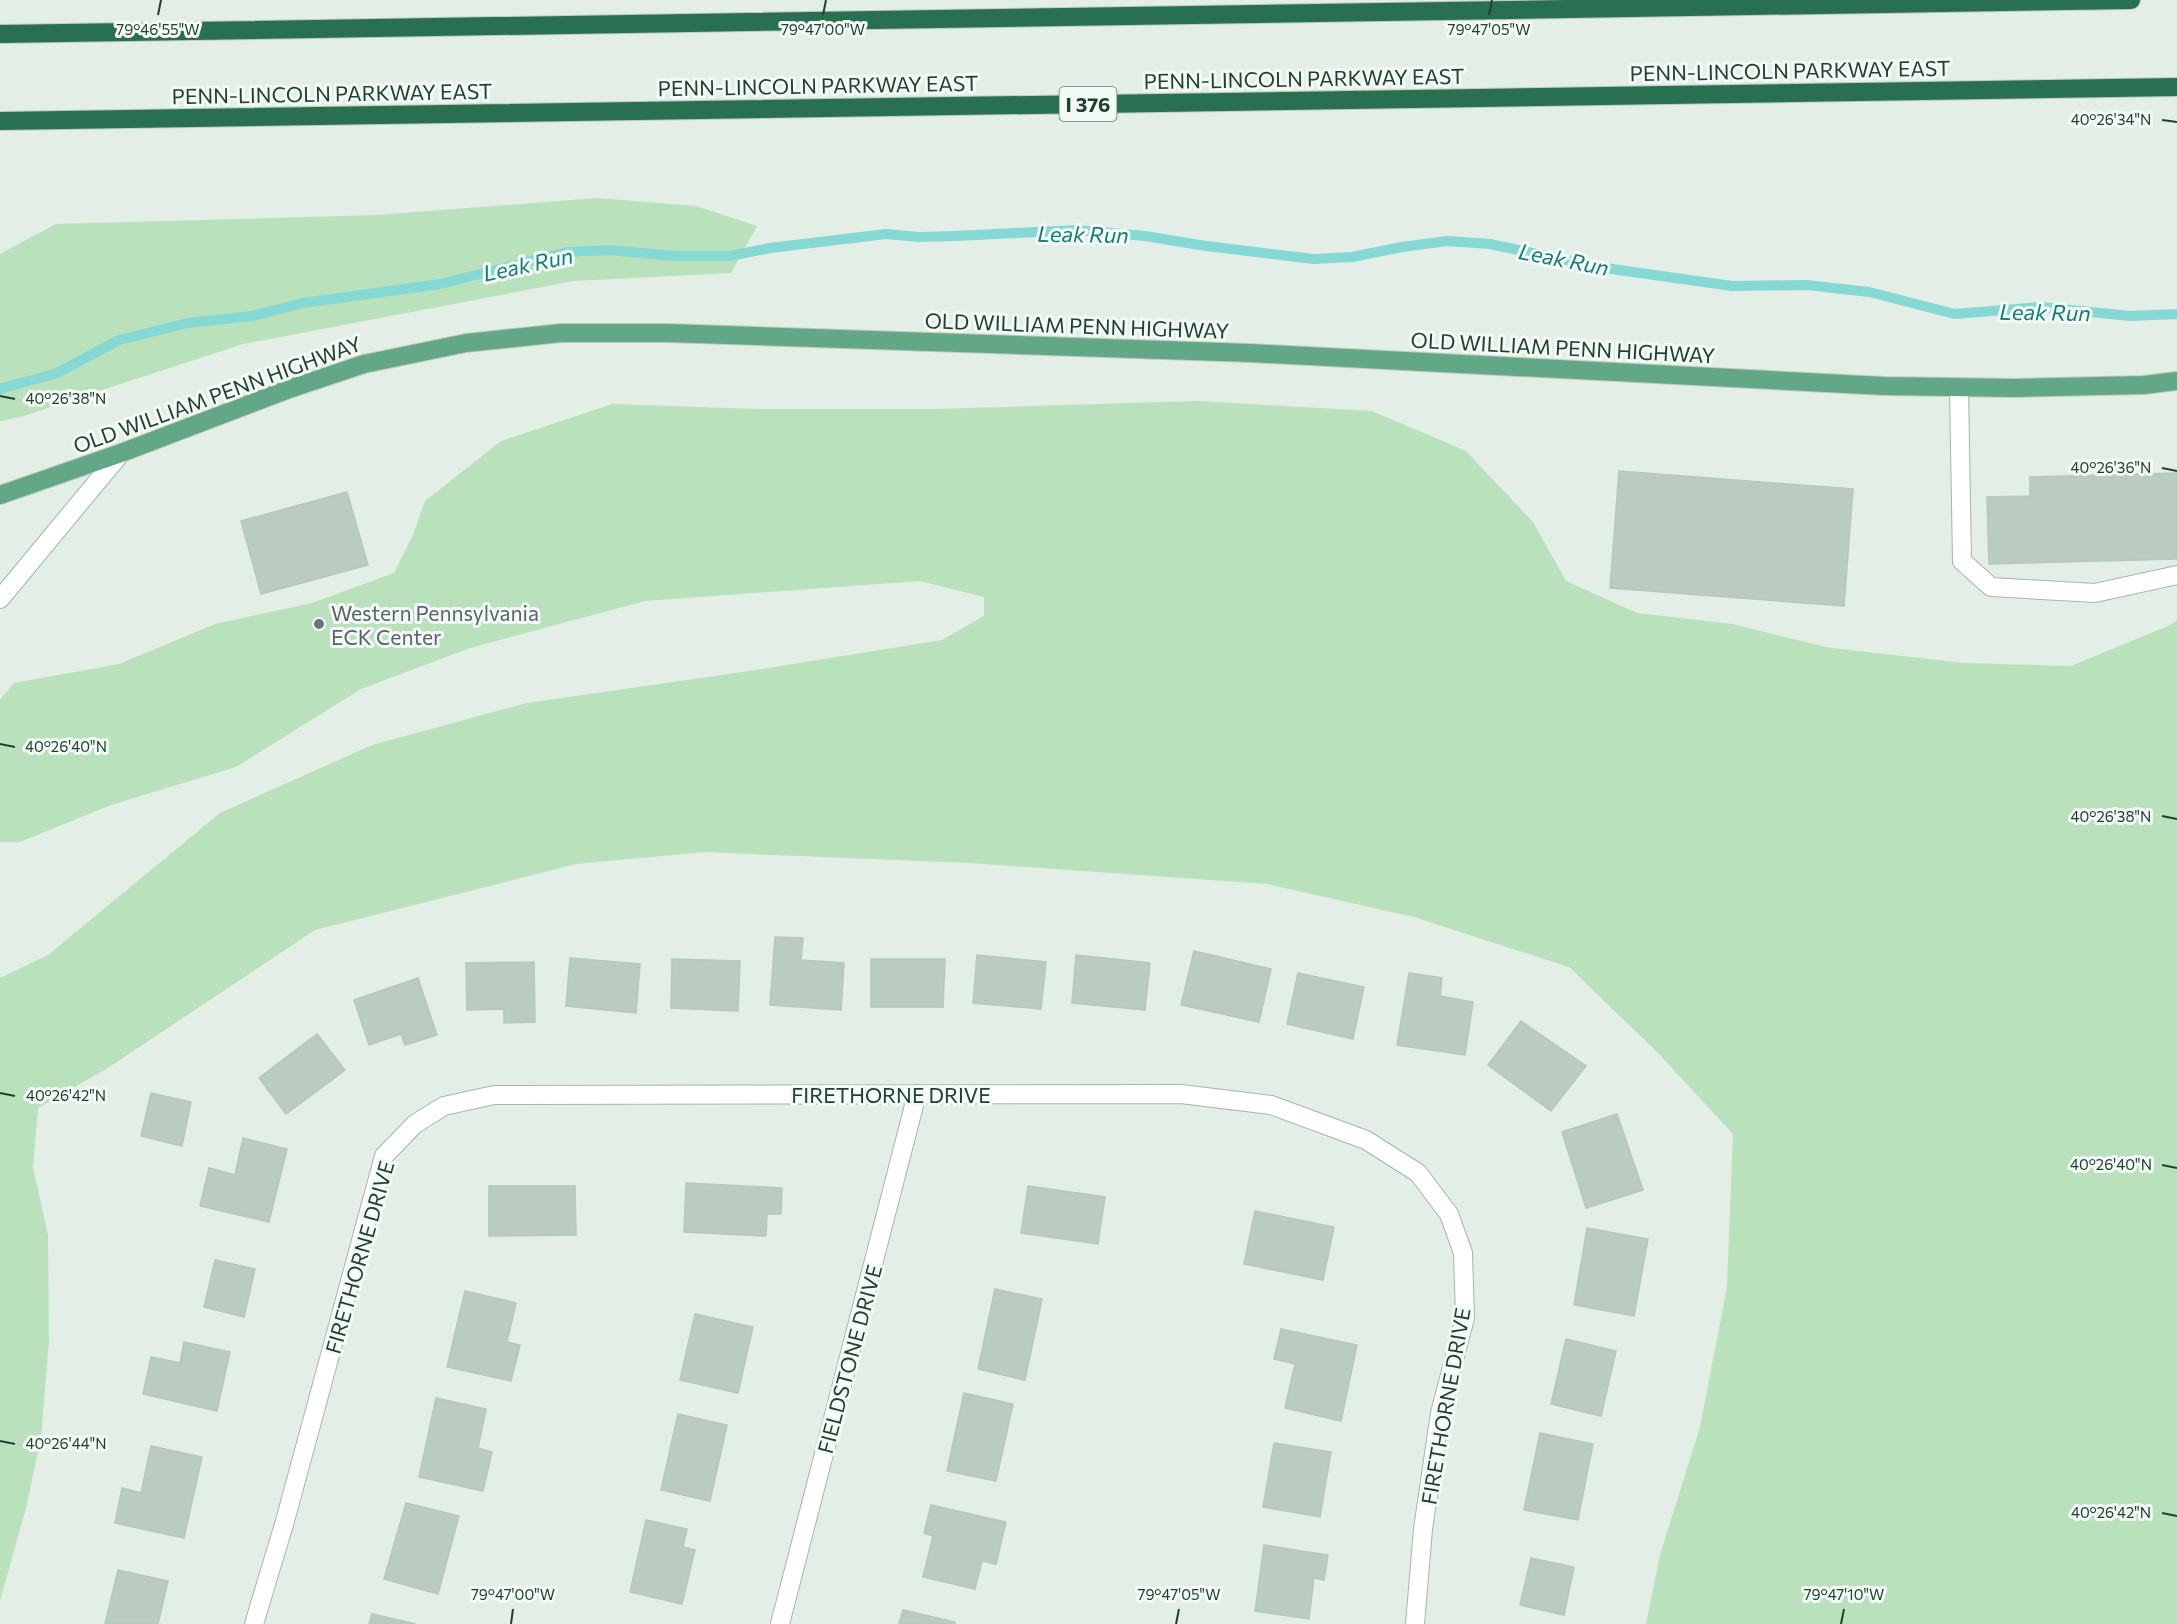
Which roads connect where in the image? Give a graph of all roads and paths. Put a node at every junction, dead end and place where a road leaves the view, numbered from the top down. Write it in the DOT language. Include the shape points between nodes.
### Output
graph roads {
  1 [pos="2131,0"];
  2 [pos="0,34"];
  3 [pos="2177,87"];
  4 [pos="0,121"];
  5 [pos="2177,381"];
  6 [pos="1959,387"];
  7 [pos="120,453"];
  8 [pos="0,495"];
  9 [pos="2177,575"];
  10 [pos="0,599"];
  11 [pos="917,1094"];
  12 [pos="254,1624"];
  13 [pos="780,1624"];
  14 [pos="1415,1624"];
  1 -- 2 [label="highway"];
  3 -- 4 [label="highway, PENN-LINCOLN PARKWAY EAST / I 376"];
  5 -- 6 [label="main road, OLD WILLIAM PENN HIGHWAY"];
  6 -- 7 [label="main road, OLD WILLIAM PENN HIGHWAY" via="1250,353 668,333 561,333 466,343 364,364"];
  6 -- 9 [label="street" via="1962,561 1991,587 2095,593"];
  7 -- 8 [label="main road, OLD WILLIAM PENN HIGHWAY"];
  7 -- 10 [label="street"];
  11 -- 12 [label="street, FIRETHORNE DRIVE" via="494,1095 444,1106 415,1124 384,1156"];
  11 -- 13 [label="street, FIELDSTONE DRIVE"];
  11 -- 14 [label="street, FIRETHORNE DRIVE" via="1181,1094 1271,1105 1366,1140 1418,1173 1449,1214 1463,1253 1465,1318 1440,1413 1423,1529"];
}
